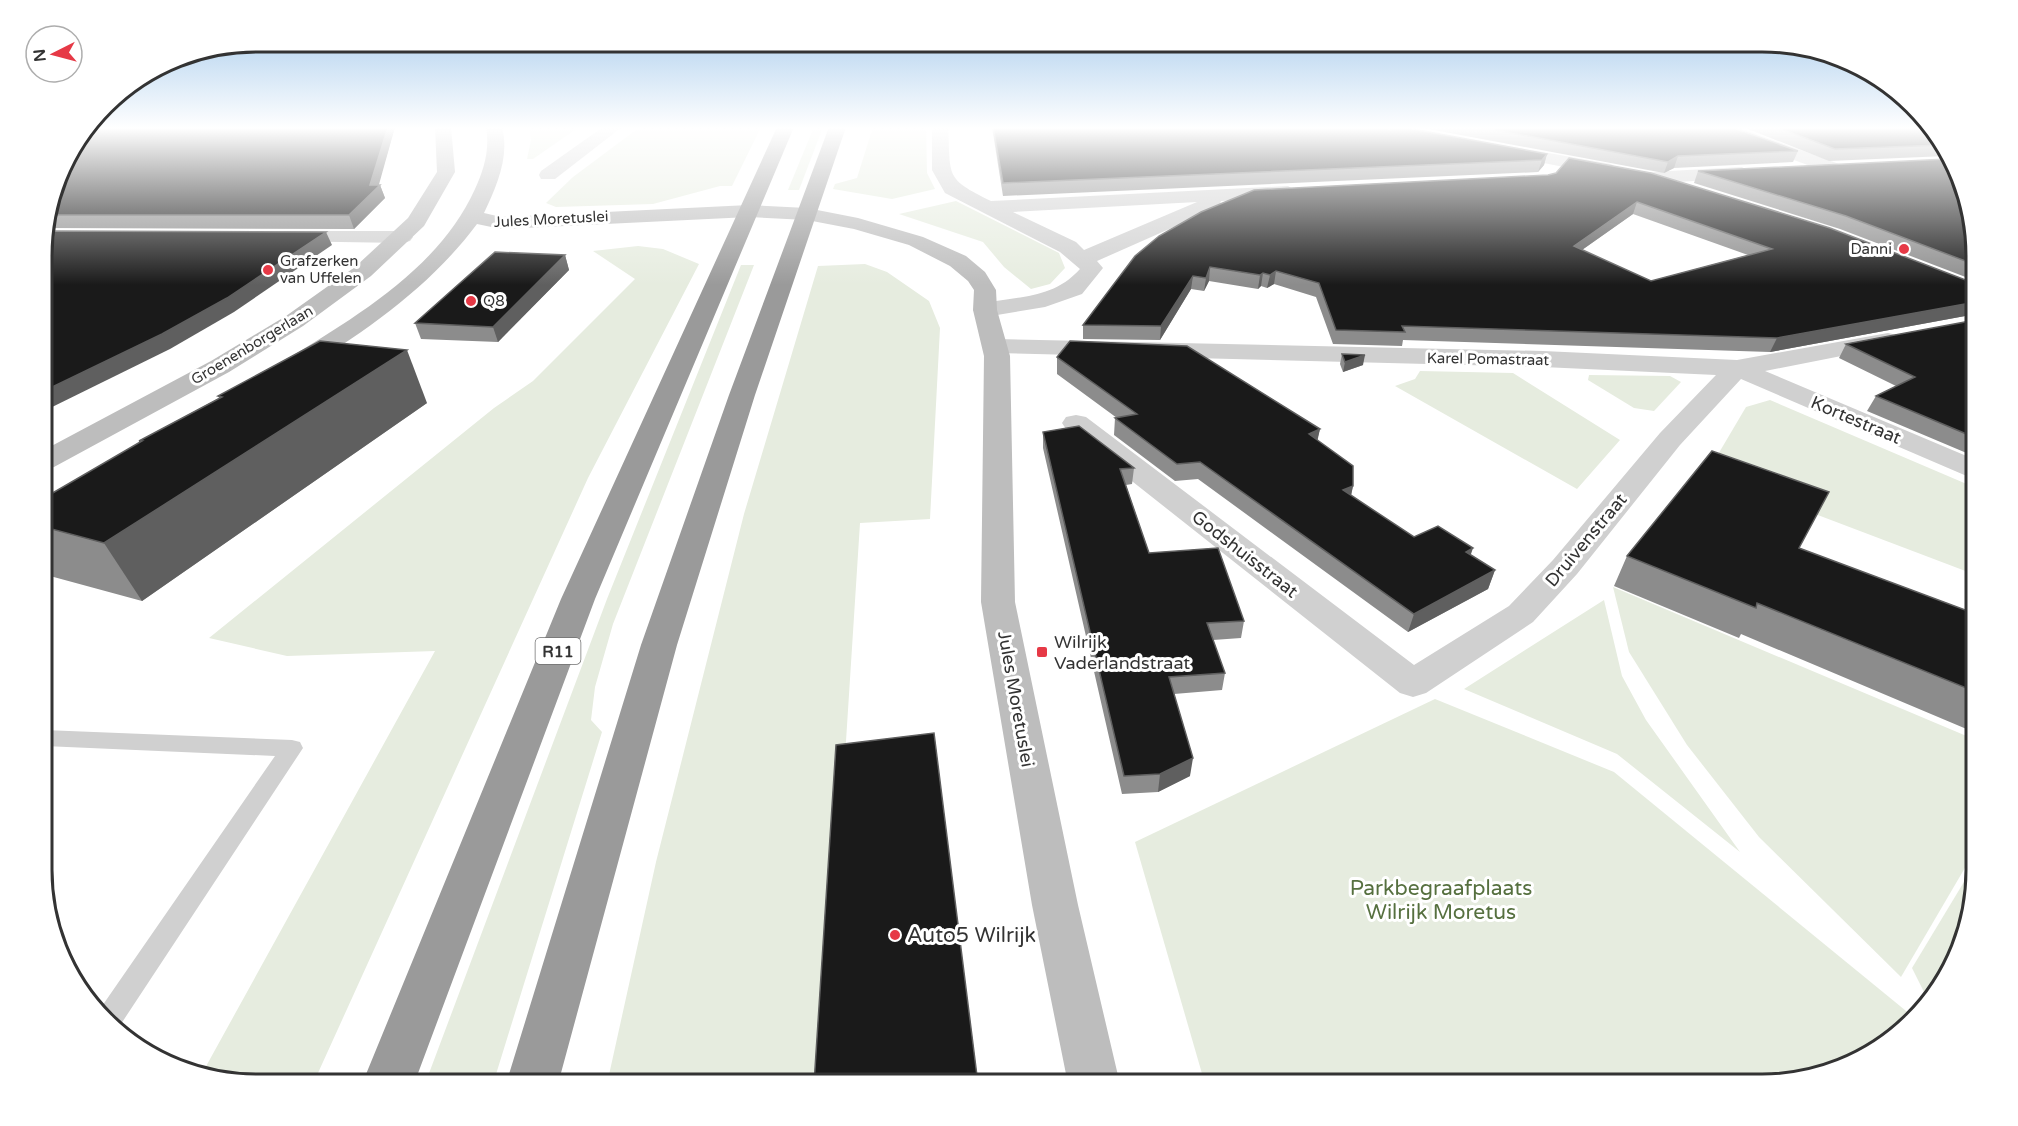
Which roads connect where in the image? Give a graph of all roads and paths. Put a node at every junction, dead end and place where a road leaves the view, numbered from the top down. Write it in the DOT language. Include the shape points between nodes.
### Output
graph roads {
  1 [pos="443,180"];
  2 [pos="488,180"];
  3 [pos="763,180"];
  4 [pos="819,180"];
  5 [pos="947,180"];
  6 [pos="1656,180"];
  7 [pos="1303,191"];
  8 [pos="1233,194"];
  9 [pos="1707,195"];
  10 [pos="989,207"];
  11 [pos="471,217"];
  12 [pos="747,218"];
  13 [pos="805,220"];
  14 [pos="270,237"];
  15 [pos="403,237"];
  16 [pos="453,241"];
  17 [pos="1082,259"];
  18 [pos="986,310"];
  19 [pos="1907,336"];
  20 [pos="996,346"];
  21 [pos="1737,369"];
  22 [pos="271,379"];
  23 [pos="1076,423"];
  24 [pos="52,457"];
  25 [pos="1965,466"];
  26 [pos="1413,684"];
  27 [pos="52,738"];
  28 [pos="112,1014"];
  29 [pos="1092,1073"];
  30 [pos="392,1074"];
  31 [pos="535,1074"];
  1 -- 15 [label="street, Groenenborgerlaan" via="430,204"];
  2 -- 11 [label="street"];
  3 -- 12 [label="highway, R11"];
  4 -- 13 [label="highway"];
  5 -- 10 [label="street" via="952,189"];
  6 -- 9 [label="street"];
  7 -- 8 [label="street"];
  8 -- 10 [label="street"];
  8 -- 17 [label="street"];
  10 -- 17 [label="street" via="1068,247"];
  11 -- 12 [label="street, Jules Moretuslei" via="501,223"];
  11 -- 16 [label="street"];
  12 -- 13 [label="street, Jules Moretuslei"];
  12 -- 16 [label="street, Jules Moretuslei"];
  12 -- 30 [label="highway, R11" via="578,599"];
  13 -- 18 [label="street, Jules Moretuslei" via="933,268"];
  13 -- 31 [label="highway" via="659,645"];
  14 -- 15 [label="street"];
  15 -- 24 [label="street, Groenenborgerlaan" via="352,282 280,330"];
  16 -- 22 [label="street" via="382,307"];
  17 -- 18 [label="street" via="1092,268 1074,289 1046,300"];
  18 -- 20 [label="street, Jules Moretuslei"];
  19 -- 21 [label="street, Karel Pomastraat"];
  20 -- 21 [label="street, Karel Pomastraat" via="1543,359"];
  20 -- 29 [label="street, Jules Moretuslei" via="998,602 1046,863"];
  21 -- 25 [label="street, Kortestraat"];
  21 -- 26 [label="street, Druivenstraat" via="1670,439 1565,567 1521,614"];
  23 -- 26 [label="street, Godshuisstraat"];
  27 -- 28 [label="lane" via="292,748"];
}
